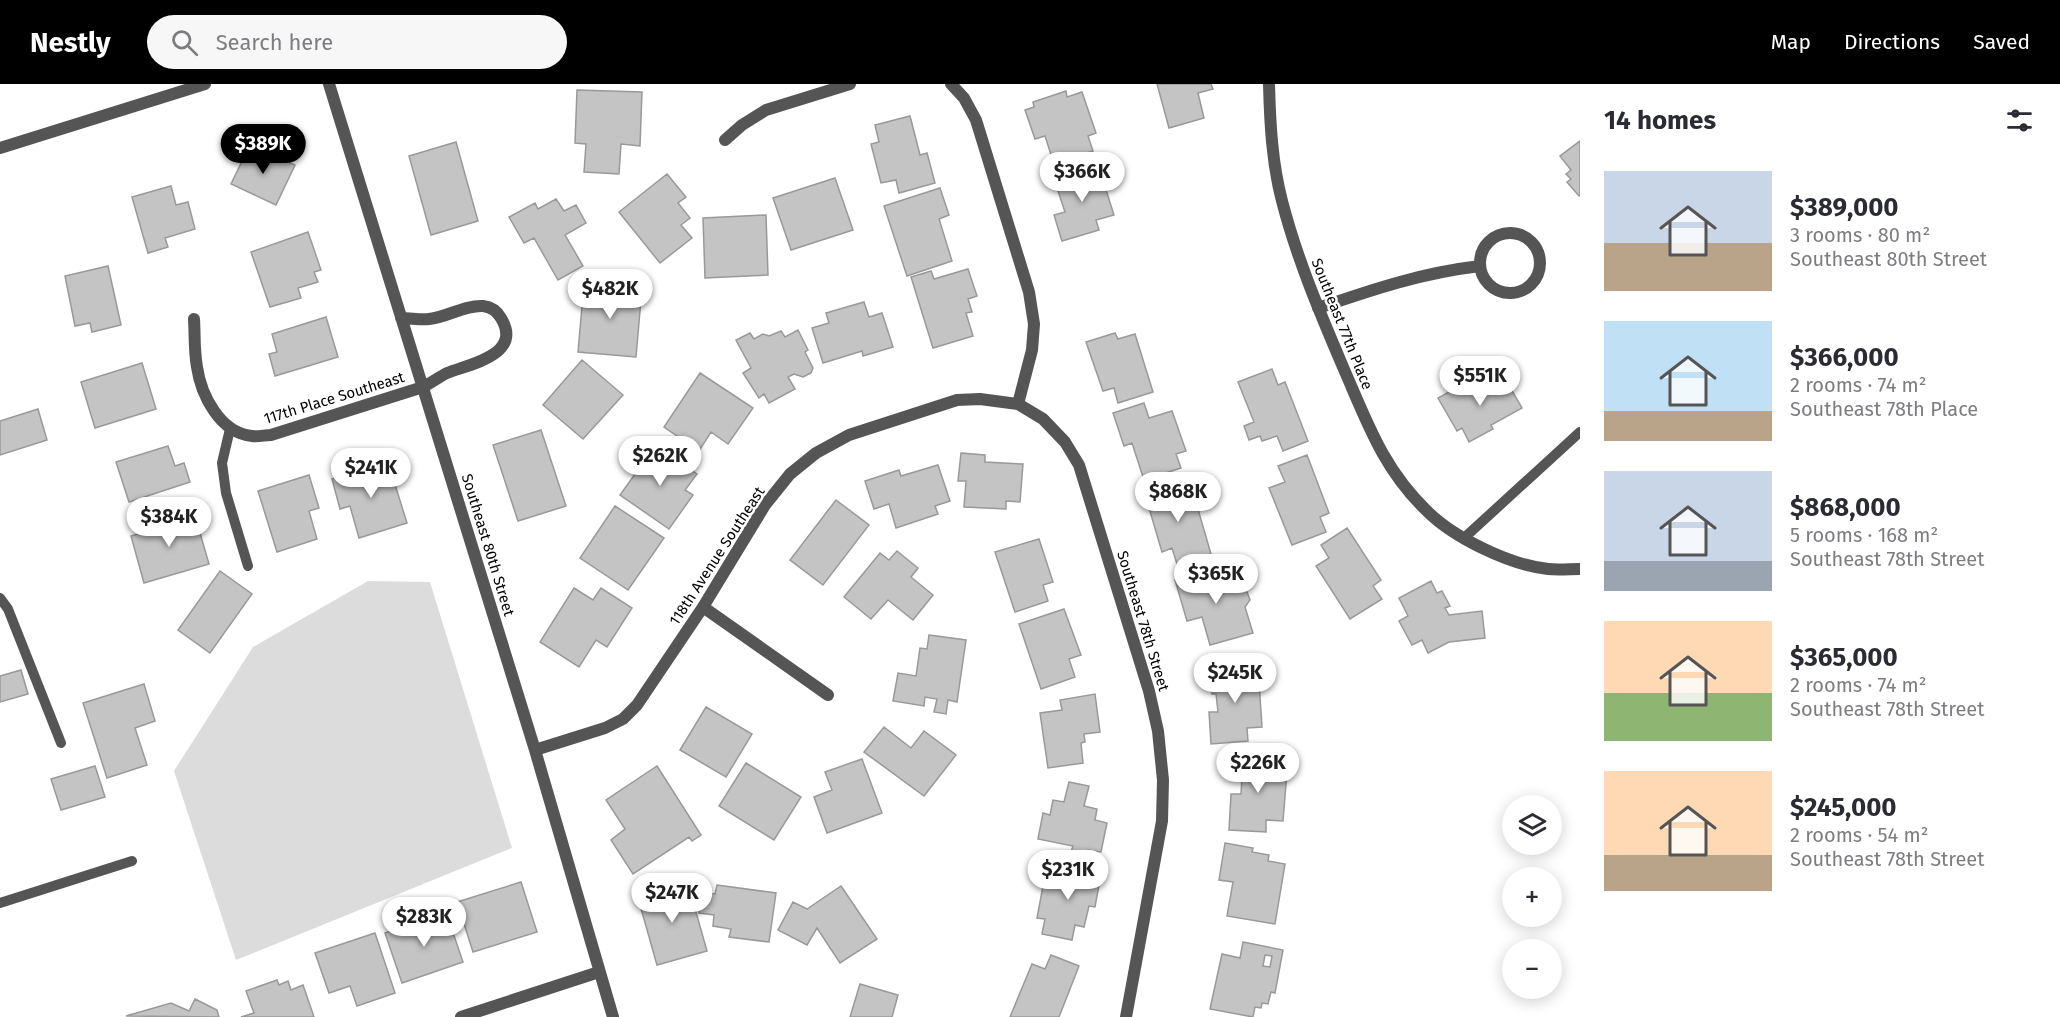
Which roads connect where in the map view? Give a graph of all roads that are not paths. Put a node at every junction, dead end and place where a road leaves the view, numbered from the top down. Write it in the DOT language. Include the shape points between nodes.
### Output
graph roads {
  1 [pos="205,84"];
  2 [pos="329,84"];
  3 [pos="850,84"];
  4 [pos="951,84"];
  5 [pos="1269,84"];
  6 [pos="725,140"];
  7 [pos="0,148"];
  8 [pos="1480,266"];
  9 [pos="1318,308"];
  10 [pos="402,318"];
  11 [pos="194,320"];
  12 [pos="423,387"];
  13 [pos="1018,404"];
  14 [pos="230,429"];
  15 [pos="1580,432"];
  16 [pos="1464,538"];
  17 [pos="248,566"];
  18 [pos="1580,569"];
  19 [pos="0,598"];
  20 [pos="703,607"];
  21 [pos="828,695"];
  22 [pos="61,743"];
  23 [pos="535,750"];
  24 [pos="132,861"];
  25 [pos="0,903"];
  26 [pos="600,972"];
  27 [pos="461,1017"];
  28 [pos="613,1017"];
  29 [pos="1126,1017"];
  1 -- 7 [label="street"];
  2 -- 10 [label="street, Southeast 80th Street"];
  3 -- 6 [label="street" via="766,110"];
  4 -- 13 [label="street" via="976,120 1029,292 1034,324 1032,350"];
  5 -- 9 [label="street, Southeast 77th Place" via="1270,128 1281,199"];
  8 -- 8 [label="street" via="1484,248 1507,234 1516,234 1532,244 1539,261 1534,281 1526,288 1507,293 1488,284"];
  8 -- 9 [label="street" via="1410,278"];
  9 -- 16 [label="street, Southeast 77th Place" via="1377,446 1401,484 1428,513"];
  10 -- 12 [label="street, Southeast 80th Street"];
  10 -- 12 [label="street, 117th Place Southeast" via="430,319 485,306 497,311 503,323 506,337 501,349 489,359 444,374"];
  11 -- 14 [label="street" via="197,368 205,395"];
  12 -- 14 [label="street, 117th Place Southeast" via="271,435 251,436"];
  12 -- 23 [label="street, Southeast 80th Street"];
  13 -- 20 [label="street, 118th Avenue Southeast" via="957,400 849,435 816,453 790,474 765,505"];
  13 -- 29 [label="street, Southeast 78th Street" via="1043,419 1065,442 1079,465 1158,731 1162,821"];
  14 -- 17 [label="lane" via="222,463 224,483"];
  15 -- 16 [label="lane"];
  16 -- 18 [label="street" via="1508,560 1548,569"];
  19 -- 22 [label="lane" via="8,609"];
  20 -- 21 [label="street"];
  20 -- 23 [label="street, 118th Avenue Southeast" via="637,705 622,719"];
  23 -- 26 [label="street, Southeast 80th Street"];
  24 -- 25 [label="lane"];
  26 -- 27 [label="street"];
  26 -- 28 [label="street, Southeast 80th Street"];
}
